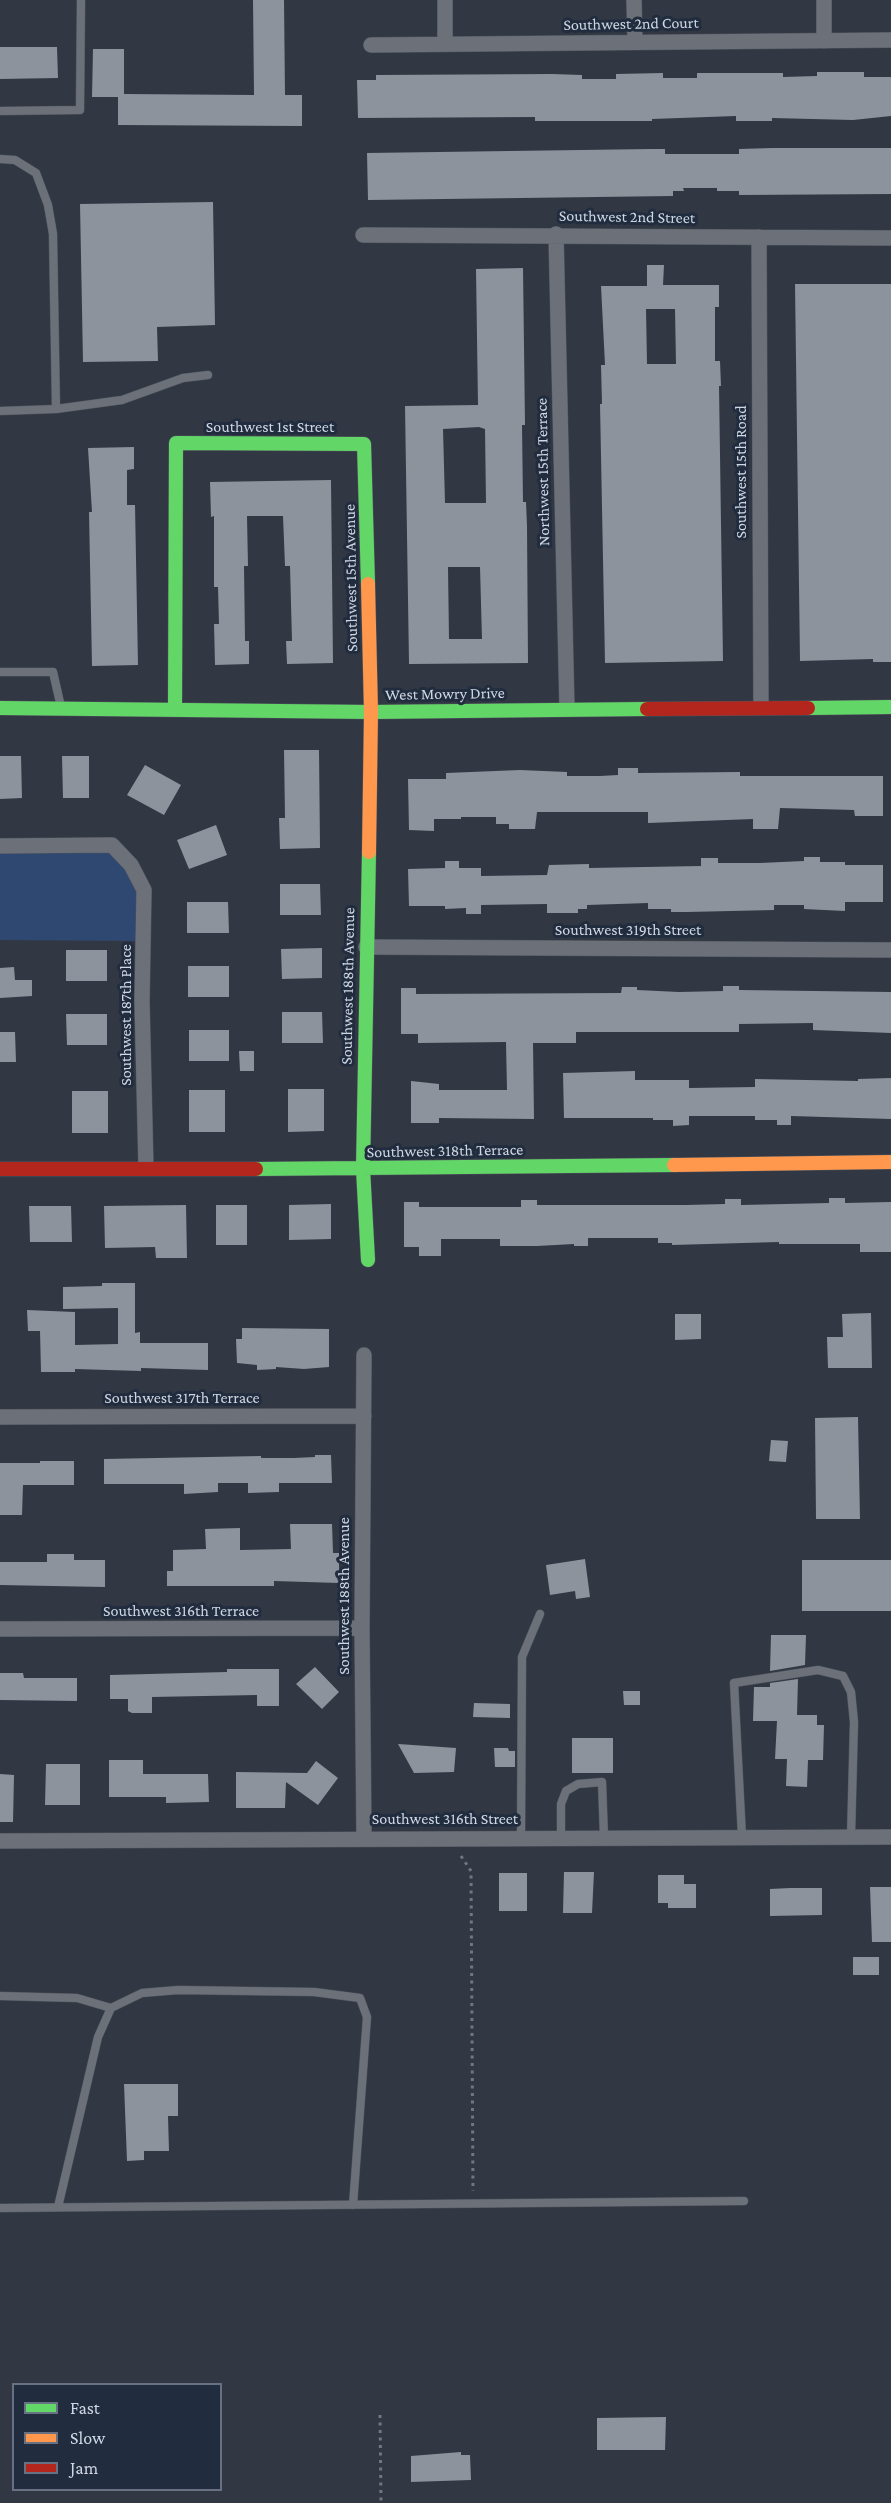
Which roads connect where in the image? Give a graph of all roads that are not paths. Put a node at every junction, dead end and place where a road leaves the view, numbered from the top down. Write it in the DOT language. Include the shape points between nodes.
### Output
graph roads {
  1 [pos="81,0"];
  2 [pos="445,0"];
  3 [pos="634,0"];
  4 [pos="824,0"];
  5 [pos="891,40"];
  6 [pos="824,41"];
  7 [pos="635,42"];
  8 [pos="445,44"];
  9 [pos="371,45"];
  10 [pos="0,111"];
  11 [pos="0,159"];
  12 [pos="556,234"];
  13 [pos="363,235"];
  14 [pos="759,237"];
  15 [pos="891,238"];
  16 [pos="208,375"];
  17 [pos="56,410"];
  18 [pos="0,411"];
  19 [pos="364,444"];
  20 [pos="0,672"];
  21 [pos="761,707"];
  22 [pos="891,707"];
  23 [pos="0,708"];
  24 [pos="62,708"];
  25 [pos="175,708"];
  26 [pos="567,709"];
  27 [pos="370,712"];
  28 [pos="0,846"];
  29 [pos="366,947"];
  30 [pos="891,950"];
  31 [pos="891,1162"];
  32 [pos="0,1168"];
  33 [pos="146,1168"];
  34 [pos="363,1169"];
  35 [pos="368,1260"];
  36 [pos="364,1354"];
  37 [pos="0,1416"];
  38 [pos="364,1416"];
  39 [pos="540,1614"];
  40 [pos="362,1628"];
  41 [pos="0,1629"];
  42 [pos="742,1836"];
  43 [pos="851,1836"];
  44 [pos="521,1837"];
  45 [pos="561,1837"];
  46 [pos="604,1837"];
  47 [pos="891,1837"];
  48 [pos="364,1838"];
  49 [pos="0,1841"];
  50 [pos="0,1996"];
  51 [pos="111,2007"];
  52 [pos="744,2201"];
  53 [pos="353,2205"];
  54 [pos="58,2207"];
  55 [pos="0,2208"];
  1 -- 10 [label="lane" via="80,110"];
  2 -- 8 [label="street"];
  3 -- 7 [label="street"];
  4 -- 6 [label="street"];
  5 -- 6 [label="street, Southwest 2nd Court"];
  6 -- 7 [label="street, Southwest 2nd Court"];
  7 -- 8 [label="street, Southwest 2nd Court"];
  8 -- 9 [label="street, Southwest 2nd Court"];
  11 -- 17 [label="lane" via="15,160 36,173 48,205 53,234"];
  12 -- 13 [label="street, Southwest 2nd Street"];
  12 -- 14 [label="street, Southwest 2nd Street"];
  12 -- 26 [label="street, Northwest 15th Terrace"];
  14 -- 15 [label="street, Southwest 2nd Street"];
  14 -- 21 [label="street, Southwest 15th Road"];
  16 -- 17 [label="lane" via="183,378 122,400"];
  17 -- 18 [label="lane"];
  19 -- 25 [label="street, Southwest 1st Street" via="176,443"];
  19 -- 27 [label="street, Southwest 15th Avenue"];
  20 -- 24 [label="lane" via="53,672"];
  21 -- 22 [label="street, West Mowry Drive"];
  21 -- 26 [label="street, West Mowry Drive"];
  23 -- 24 [label="street, West Mowry Drive"];
  24 -- 25 [label="street, West Mowry Drive"];
  25 -- 27 [label="street, West Mowry Drive"];
  26 -- 27 [label="street, West Mowry Drive"];
  27 -- 29 [label="street, Southwest 188th Avenue"];
  28 -- 33 [label="street, Southwest 187th Place" via="112,845 130,865 144,890 141,1001"];
  29 -- 30 [label="street, Southwest 319th Street"];
  29 -- 34 [label="street, Southwest 188th Avenue"];
  31 -- 34 [label="street, Southwest 318th Terrace"];
  32 -- 33 [label="street, Southwest 318th Terrace"];
  33 -- 34 [label="street, Southwest 318th Terrace"];
  34 -- 35 [label="street, Southwest 188th Avenue"];
  36 -- 38 [label="street, Southwest 188th Avenue"];
  37 -- 38 [label="street, Southwest 317th Terrace"];
  38 -- 40 [label="street, Southwest 188th Avenue"];
  39 -- 44 [label="lane" via="522,1657"];
  40 -- 41 [label="street, Southwest 316th Terrace"];
  40 -- 48 [label="street, Southwest 188th Avenue"];
  42 -- 43 [label="street, Southwest 316th Street"];
  42 -- 43 [label="lane" via="734,1683 818,1670 843,1676 851,1692"];
  42 -- 46 [label="street, Southwest 316th Street"];
  43 -- 47 [label="street, Southwest 316th Street"];
  44 -- 45 [label="street, Southwest 316th Street"];
  44 -- 48 [label="street, Southwest 316th Street"];
  45 -- 46 [label="street, Southwest 316th Street"];
  45 -- 46 [label="lane" via="561,1804 566,1791 578,1784 602,1782"];
  48 -- 49 [label="street, Southwest 316th Street"];
  50 -- 51 [label="lane" via="77,1998"];
  51 -- 53 [label="lane" via="142,1993 178,1990 314,1992 360,1998 367,2018"];
  51 -- 54 [label="lane" via="98,2037"];
  52 -- 53 [label="lane"];
  53 -- 54 [label="lane"];
  54 -- 55 [label="lane"];
}
